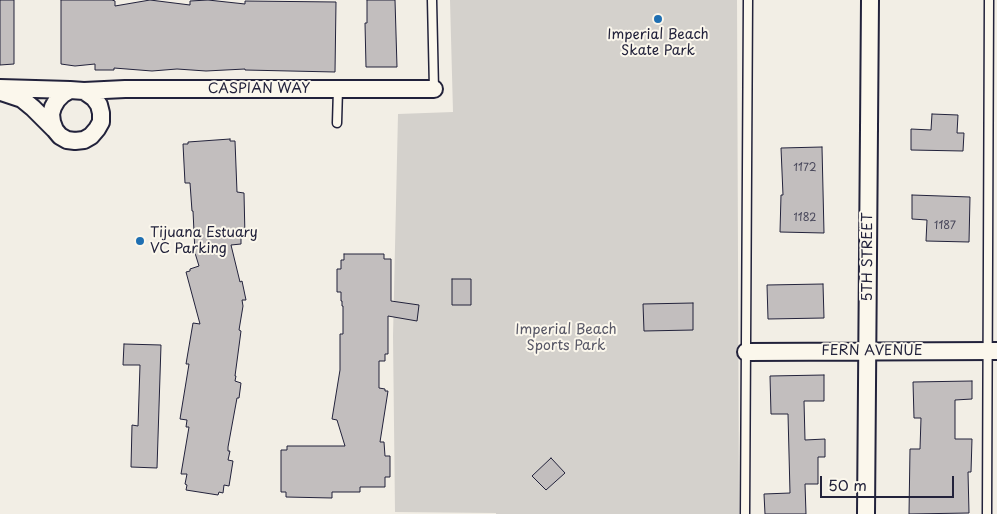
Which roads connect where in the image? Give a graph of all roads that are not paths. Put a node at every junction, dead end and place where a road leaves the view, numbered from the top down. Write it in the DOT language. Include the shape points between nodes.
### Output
graph roads {
  1 [pos="432,0"];
  2 [pos="748,0"];
  3 [pos="870,0"];
  4 [pos="989,0"];
  5 [pos="338,89"];
  6 [pos="434,89"];
  7 [pos="0,90"];
  8 [pos="77,91"];
  9 [pos="337,123"];
  10 [pos="55,130"];
  11 [pos="992,351"];
  12 [pos="746,352"];
  13 [pos="868,352"];
  14 [pos="746,514"];
  15 [pos="866,514"];
  16 [pos="987,514"];
  1 -- 6 [label="lane"];
  2 -- 12 [label="lane"];
  3 -- 13 [label="street, 5TH STREET"];
  4 -- 11 [label="lane"];
  5 -- 6 [label="street, CASPIAN WAY"];
  5 -- 8 [label="street, CASPIAN WAY"];
  5 -- 9 [label="lane"];
  7 -- 8 [label="street, CASPIAN WAY"];
  7 -- 10 [label="street, CASPIAN WAY" via="22,99"];
  8 -- 10 [label="street" via="63,94 52,107 50,114"];
  8 -- 10 [label="street, CASPIAN WAY" via="94,98 99,105 101,122 97,130 84,140 75,141 67,140"];
  11 -- 13 [label="street, FERN AVENUE"];
  11 -- 16 [label="lane"];
  12 -- 13 [label="street, FERN AVENUE"];
  12 -- 14 [label="lane"];
  13 -- 15 [label="street, 5TH STREET"];
}
